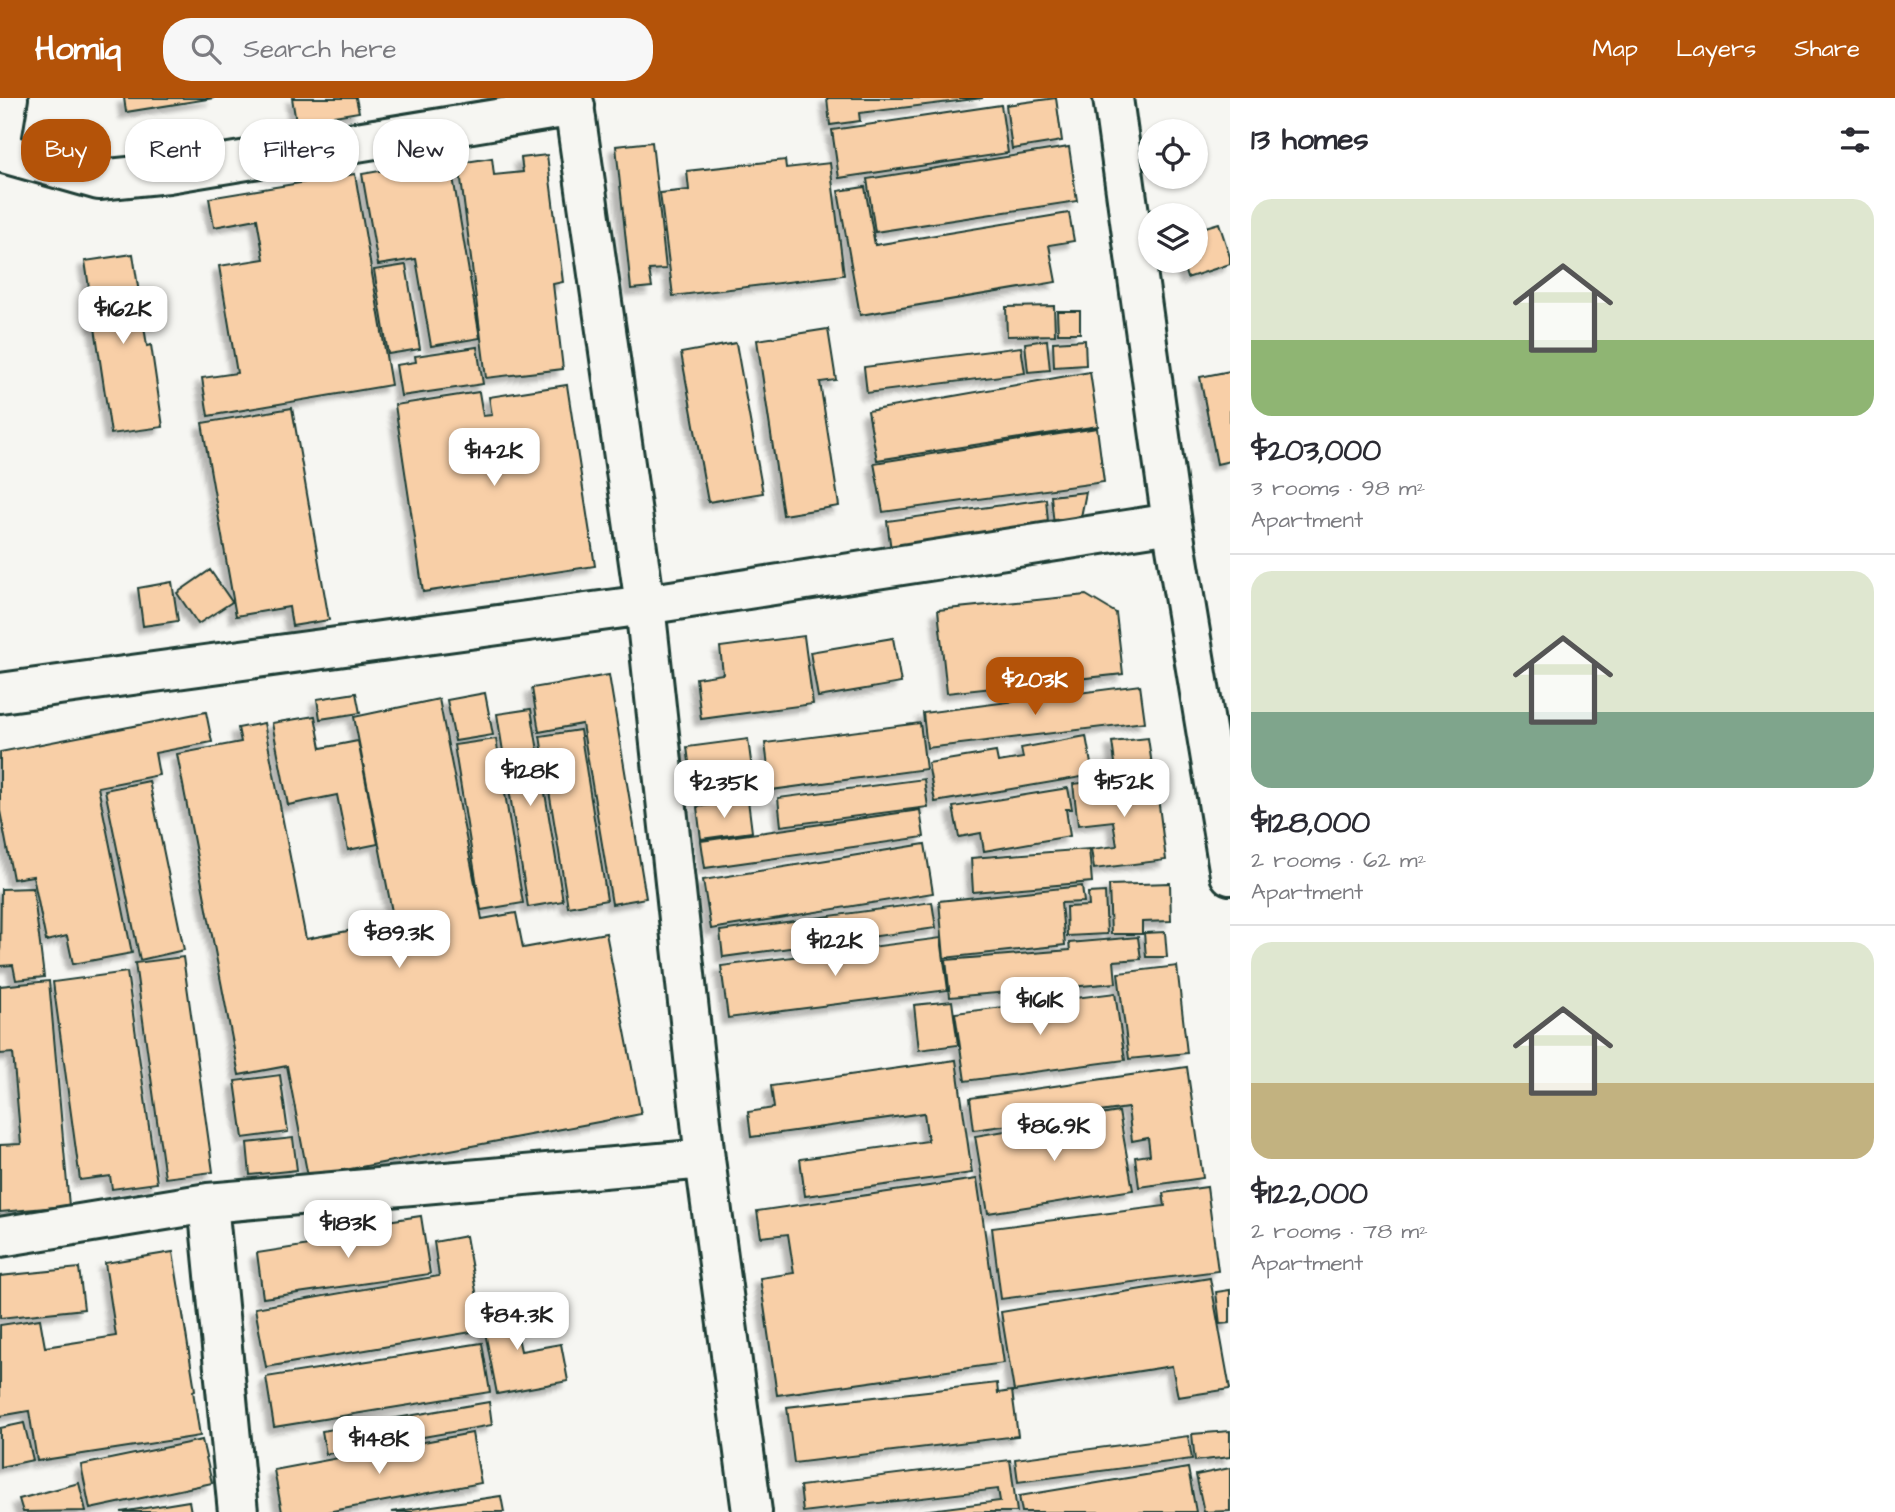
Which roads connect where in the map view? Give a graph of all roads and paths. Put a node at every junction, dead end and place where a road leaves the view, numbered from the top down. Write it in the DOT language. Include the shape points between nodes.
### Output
graph roads {
  1 [pos="8,98"];
  2 [pos="1114,98"];
  3 [pos="574,102"];
  4 [pos="0,150"];
  5 [pos="1171,523"];
  6 [pos="645,605"];
  7 [pos="0,693"];
  8 [pos="1229,861"];
  9 [pos="705,1158"];
  10 [pos="208,1203"];
  11 [pos="0,1237"];
  12 [pos="237,1512"];
  13 [pos="752,1512"];
  1 -- 4 [label="street"];
  2 -- 5 [label="street"];
  3 -- 4 [label="street" via="168,173 99,180"];
  3 -- 6 [label="street"];
  5 -- 6 [label="street"];
  5 -- 8 [label="street"];
  6 -- 7 [label="street"];
  6 -- 9 [label="street"];
  9 -- 10 [label="street"];
  9 -- 13 [label="street"];
  10 -- 11 [label="street"];
  10 -- 12 [label="street"];
}
